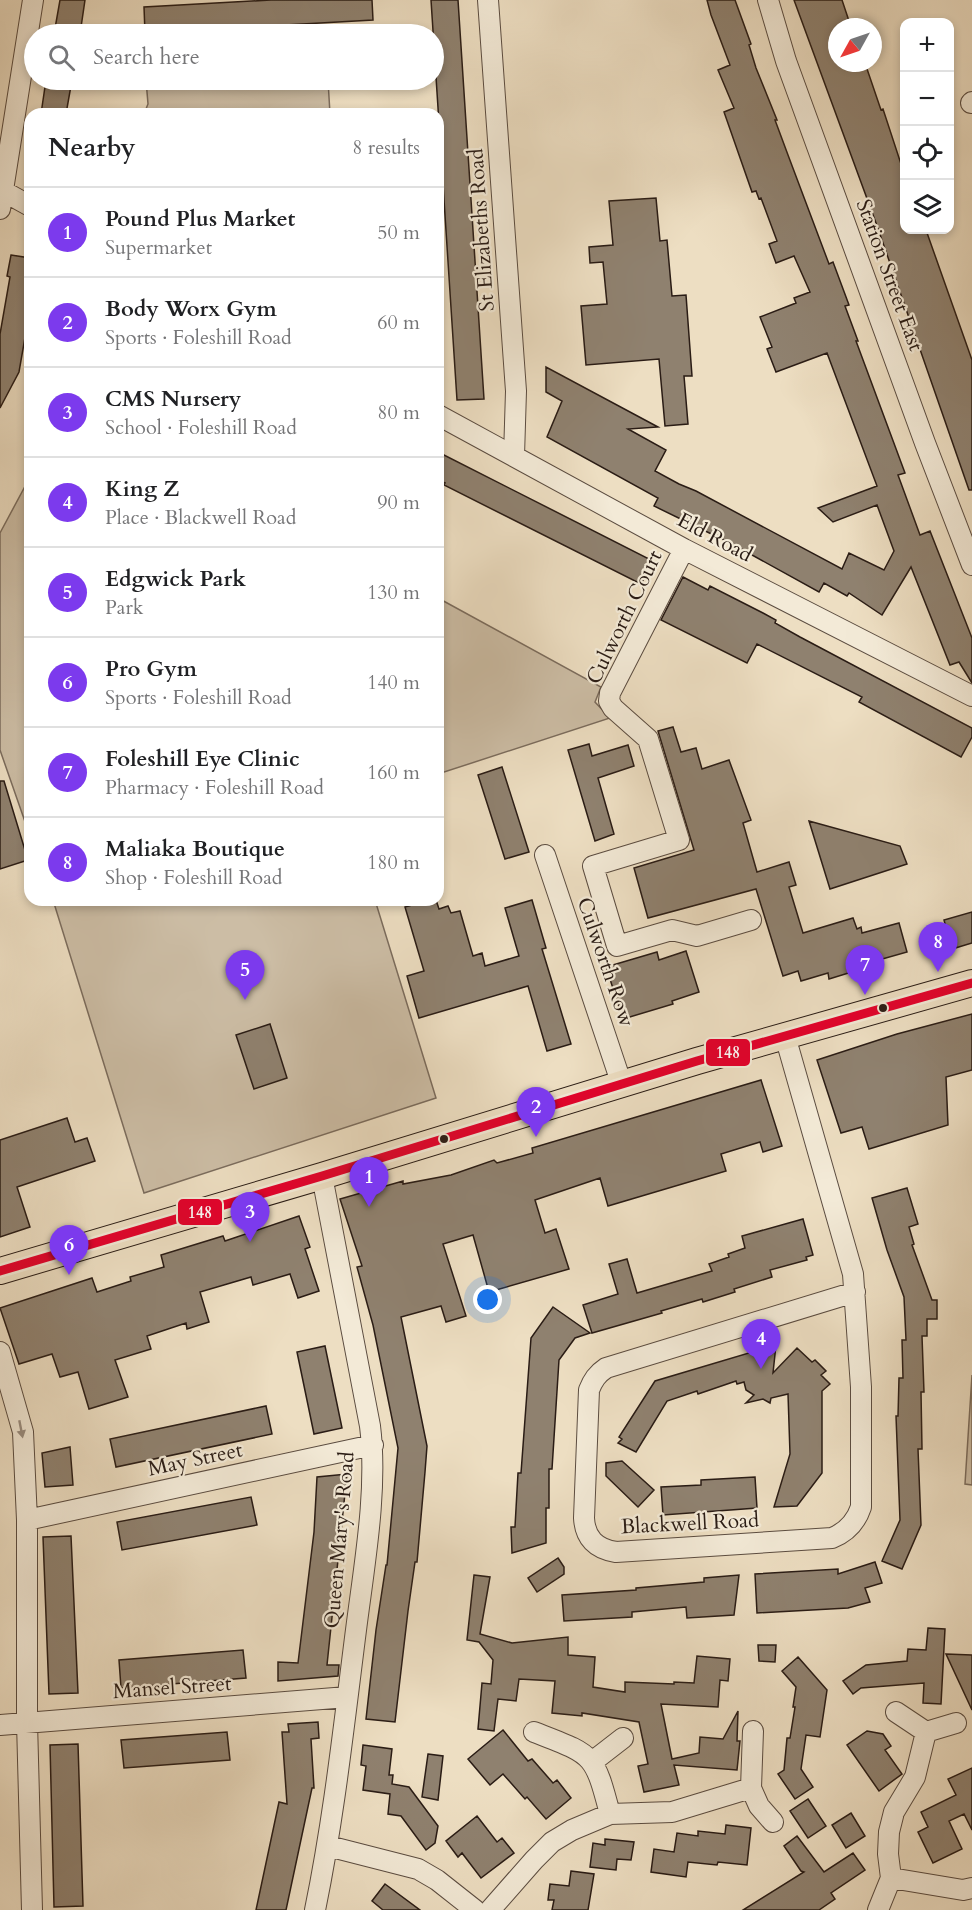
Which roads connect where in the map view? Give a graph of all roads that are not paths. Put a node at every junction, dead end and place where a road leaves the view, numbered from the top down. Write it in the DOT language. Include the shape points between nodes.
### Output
graph roads {
  1 [pos="33,0"];
  2 [pos="488,0"];
  3 [pos="768,0"];
  4 [pos="29,24"];
  5 [pos="24,56"];
  6 [pos="1,200"];
  7 [pos="24,205"];
  8 [pos="444,419"];
  9 [pos="514,456"];
  10 [pos="684,549"];
  11 [pos="972,565"];
  12 [pos="972,696"];
  13 [pos="545,855"];
  14 [pos="751,920"];
  15 [pos="972,983"];
  16 [pos="785,1036"];
  17 [pos="622,1085"];
  18 [pos="322,1176"];
  19 [pos="0,1270"];
  20 [pos="855,1292"];
  21 [pos="0,1352"];
  22 [pos="373,1445"];
  23 [pos="27,1520"];
  24 [pos="347,1697"];
  25 [pos="896,1712"];
  26 [pos="27,1722"];
  27 [pos="956,1723"];
  28 [pos="0,1725"];
  29 [pos="753,1731"];
  30 [pos="534,1732"];
  31 [pos="926,1732"];
  32 [pos="623,1738"];
  33 [pos="592,1762"];
  34 [pos="751,1788"];
  35 [pos="610,1814"];
  36 [pos="773,1822"];
  37 [pos="328,1846"];
  38 [pos="891,1878"];
  39 [pos="972,1888"];
  40 [pos="32,1910"];
  41 [pos="315,1910"];
  42 [pos="475,1910"];
  43 [pos="490,1910"];
  44 [pos="878,1910"];
  1 -- 4 [label="street"];
  2 -- 9 [label="street, St Elizabeths Road" via="516,391"];
  3 -- 11 [label="street, Station Street East" via="786,61"];
  5 -- 6 [label="street"];
  6 -- 7 [label="street"];
  8 -- 9 [label="street, Eld Road"];
  9 -- 10 [label="street, Eld Road"];
  10 -- 12 [label="street, Eld Road"];
  10 -- 14 [label="street, Culworth Court" via="609,701 648,739 679,840 592,866 617,946 672,930 697,936"];
  13 -- 17 [label="street, Culworth Row"];
  15 -- 16 [label="main road"];
  16 -- 17 [label="main road"];
  16 -- 20 [label="street, Blackwell Road" via="854,1274"];
  17 -- 18 [label="main road"];
  18 -- 19 [label="main road"];
  18 -- 22 [label="street, Queen Mary's Road"];
  20 -- 20 [label="street, Blackwell Road" via="861,1387 861,1507 850,1527 832,1538 616,1552 595,1545 588,1537 584,1518 589,1390 598,1373"];
  21 -- 23 [label="street, one-way" via="23,1432"];
  22 -- 23 [label="street, May Street"];
  22 -- 24 [label="street, Queen Mary's Road"];
  23 -- 26 [label="street"];
  24 -- 26 [label="street, Mansel Street"];
  24 -- 37 [label="street, Queen Mary's Road"];
  25 -- 31 [label="street"];
  26 -- 28 [label="street, Mansel Street"];
  26 -- 40 [label="street"];
  27 -- 31 [label="street"];
  29 -- 34 [label="street"];
  30 -- 33 [label="street" via="571,1745"];
  31 -- 38 [label="street" via="915,1777 894,1812 888,1854"];
  32 -- 33 [label="street"];
  33 -- 35 [label="street"];
  34 -- 35 [label="street" via="672,1812"];
  34 -- 36 [label="street" via="759,1806"];
  35 -- 43 [label="street" via="552,1842"];
  37 -- 41 [label="street, Queen Mary's Road"];
  37 -- 42 [label="street" via="418,1869"];
  38 -- 39 [label="street" via="963,1890"];
  38 -- 44 [label="street"];
}
